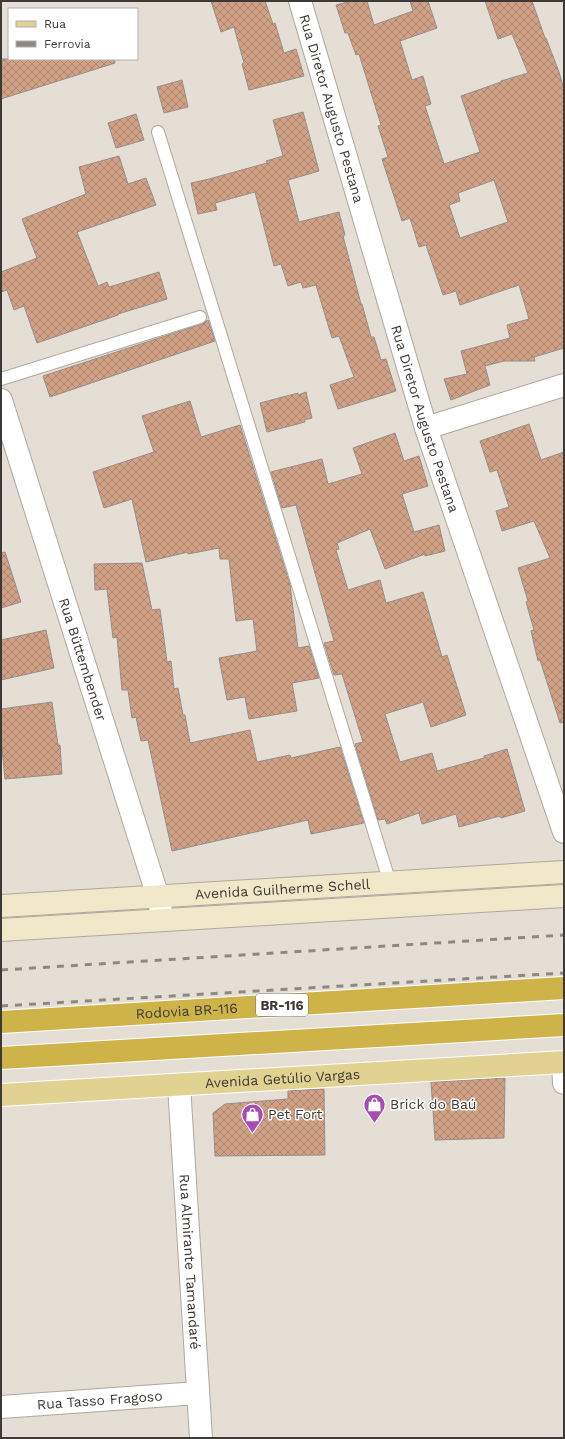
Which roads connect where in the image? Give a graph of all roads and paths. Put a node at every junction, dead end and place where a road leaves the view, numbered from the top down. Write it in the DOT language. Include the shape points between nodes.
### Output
graph roads {
  1 [pos="300,1"];
  2 [pos="158,132"];
  3 [pos="200,317"];
  4 [pos="1,379"];
  5 [pos="564,384"];
  6 [pos="1,400"];
  7 [pos="426,428"];
  8 [pos="564,832"];
  9 [pos="564,872"];
  10 [pos="390,883"];
  11 [pos="564,896"];
  12 [pos="158,897"];
  13 [pos="1,906"];
  14 [pos="163,920"];
  15 [pos="1,930"];
  16 [pos="564,988"];
  17 [pos="1,1022"];
  18 [pos="564,1025"];
  19 [pos="1,1058"];
  20 [pos="564,1069"];
  21 [pos="179,1085"];
  22 [pos="1,1095"];
  23 [pos="198,1393"];
  24 [pos="1,1407"];
  25 [pos="201,1438"];
  1 -- 7 [label="street, Rua Diretor Augusto Pestana"];
  2 -- 10 [label="lane"];
  3 -- 4 [label="lane"];
  5 -- 7 [label="street"];
  6 -- 12 [label="street, Rua Büttembender"];
  7 -- 8 [label="street, Rua Diretor Augusto Pestana"];
  9 -- 10 [label="main road, Avenida Guilherme Schell"];
  10 -- 12 [label="main road, Avenida Guilherme Schell"];
  11 -- 14 [label="main road, Avenida Guilherme Schell"];
  12 -- 13 [label="main road, Avenida Guilherme Schell"];
  12 -- 14 [label="street, Rua Büttembender"];
  14 -- 15 [label="main road, Avenida Guilherme Schell"];
  16 -- 17 [label="highway, Rodovia BR-116 / BR-116"];
  18 -- 19 [label="highway"];
  20 -- 21 [label="main road, Avenida Getúlio Vargas"];
  21 -- 22 [label="main road, Avenida Getúlio Vargas"];
  21 -- 23 [label="street, Rua Almirante Tamandaré"];
  23 -- 24 [label="street, Rua Tasso Fragoso"];
  23 -- 25 [label="street, Rua Almirante Tamandaré"];
}
